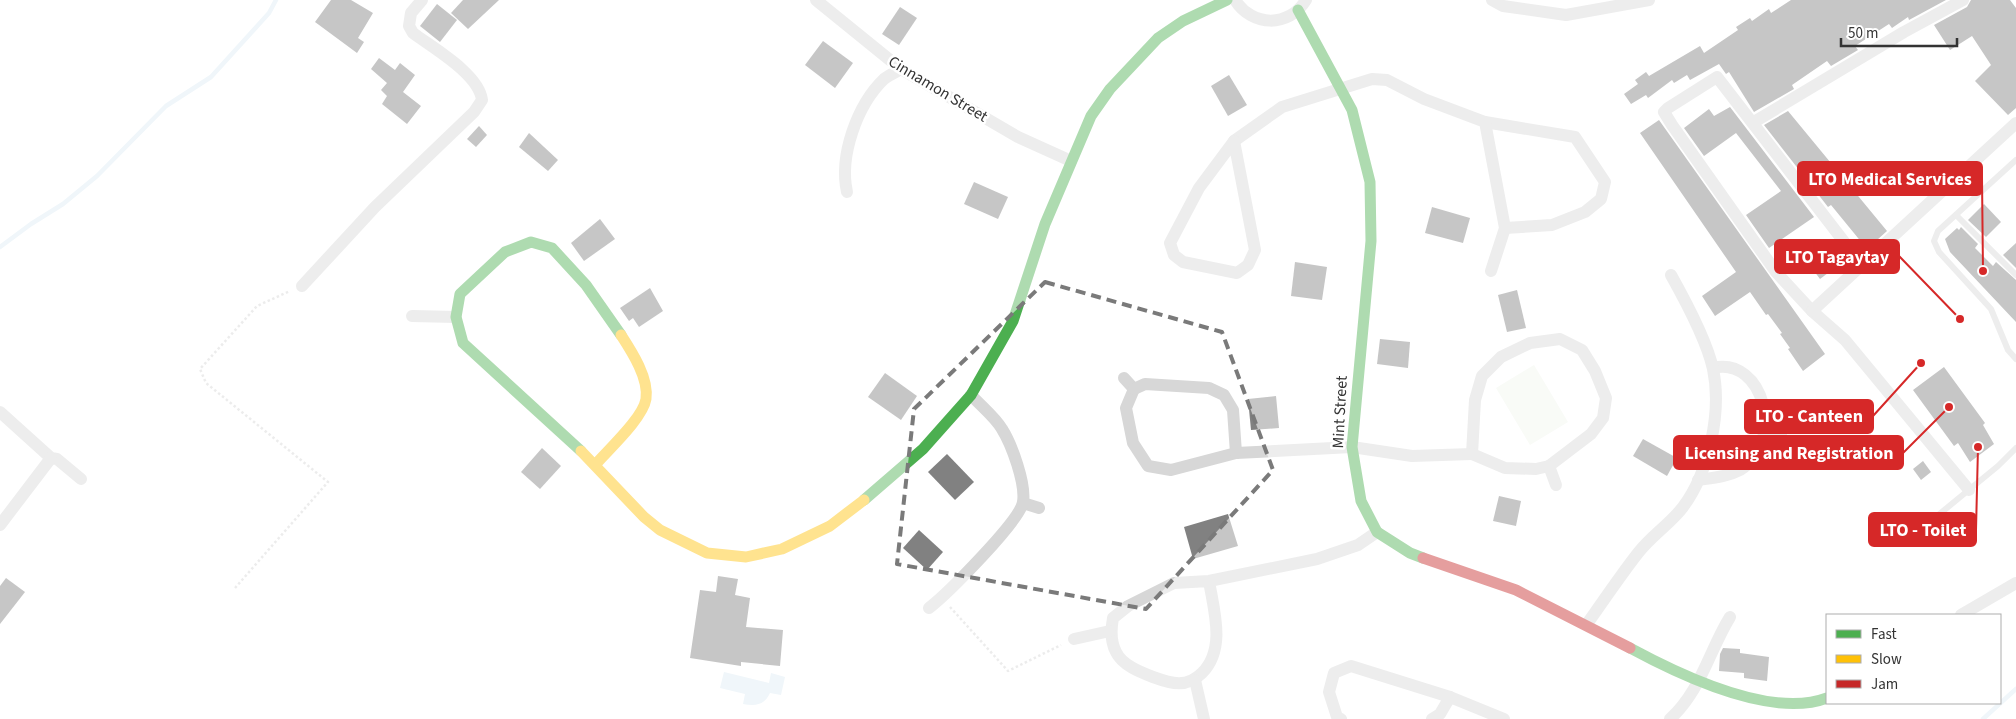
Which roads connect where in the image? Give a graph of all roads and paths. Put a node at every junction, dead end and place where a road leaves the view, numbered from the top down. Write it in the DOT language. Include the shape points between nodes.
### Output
graph roads {
  1 [pos="422,0"];
  2 [pos="816,0"];
  3 [pos="1227,0"];
  4 [pos="1236,0"];
  5 [pos="1492,0"];
  6 [pos="1649,0"];
  7 [pos="1963,0"];
  8 [pos="1302,5"];
  9 [pos="901,69"];
  10 [pos="1343,89"];
  11 [pos="1484,122"];
  12 [pos="1754,122"];
  13 [pos="2016,123"];
  14 [pos="1234,141"];
  15 [pos="2016,160"];
  16 [pos="1071,161"];
  17 [pos="847,192"];
  18 [pos="1956,215"];
  19 [pos="1504,228"];
  20 [pos="1862,265"];
  21 [pos="1491,271"];
  22 [pos="1671,275"];
  23 [pos="2016,275"];
  24 [pos="302,286"];
  25 [pos="1812,311"];
  26 [pos="412,316"];
  27 [pos="456,317"];
  28 [pos="2016,359"];
  29 [pos="1713,368"];
  30 [pos="1124,378"];
  31 [pos="1134,390"];
  32 [pos="971,395"];
  33 [pos="0,412"];
  34 [pos="1765,431"];
  35 [pos="1781,434"];
  36 [pos="1352,447"];
  37 [pos="2016,448"];
  38 [pos="1236,453"];
  39 [pos="1472,454"];
  40 [pos="51,458"];
  41 [pos="596,464"];
  42 [pos="1549,466"];
  43 [pos="81,479"];
  44 [pos="1698,480"];
  45 [pos="1556,485"];
  46 [pos="1969,490"];
  47 [pos="1023,503"];
  48 [pos="1039,508"];
  49 [pos="2,518"];
  50 [pos="1377,532"];
  51 [pos="1909,539"];
  52 [pos="1209,581"];
  53 [pos="2016,583"];
  54 [pos="235,588"];
  55 [pos="942,598"];
  56 [pos="929,608"];
  57 [pos="1963,614"];
  58 [pos="1730,617"];
  59 [pos="1586,624"];
  60 [pos="1110,632"];
  61 [pos="1074,639"];
  62 [pos="1195,680"];
  63 [pos="1698,684"];
  64 [pos="1450,697"];
  65 [pos="1826,698"];
  66 [pos="1204,719"];
  67 [pos="1340,719"];
  68 [pos="1432,719"];
  69 [pos="1504,719"];
  70 [pos="1670,719"];
  1 -- 24 [label="street" via="411,13 409,26 462,69 482,100 474,112 375,207"];
  2 -- 9 [label="street, Cinnamon Street"];
  3 -- 16 [label="street" via="1183,21 1158,38 1110,89 1091,116"];
  4 -- 8 [label="street" via="1240,8 1262,21 1276,22 1288,18"];
  5 -- 6 [label="street" via="1503,6 1566,15"];
  7 -- 12 [label="street"];
  8 -- 10 [label="street, Mint Street"];
  9 -- 16 [label="street, Cinnamon Street" via="1018,137"];
  9 -- 17 [label="street" via="885,79 862,110 844,164"];
  10 -- 11 [label="street" via="1372,79 1387,80 1424,99"];
  10 -- 14 [label="street" via="1282,107"];
  10 -- 36 [label="street, Mint Street" via="1362,143 1370,182 1371,210"];
  11 -- 19 [label="street"];
  11 -- 19 [label="street" via="1575,137 1604,182 1601,199 1586,212 1552,225"];
  12 -- 20 [label="street"];
  12 -- 25 [label="street" via="1717,78 1664,112 1732,213 1776,272"];
  13 -- 20 [label="street"];
  14 -- 14 [label="street" via="1255,250 1248,265 1237,273 1169,258 1170,243 1199,188"];
  15 -- 18 [label="lane"];
  16 -- 32 [label="street" via="1045,224 1013,321"];
  18 -- 23 [label="lane"];
  18 -- 28 [label="lane" via="1935,236 1936,246 1991,309 2008,350"];
  19 -- 21 [label="street"];
  20 -- 25 [label="street"];
  22 -- 29 [label="street" via="1688,306"];
  24 -- 54 [label="path" via="257,306 200,369 206,383 328,482"];
  25 -- 46 [label="street" via="1845,340"];
  26 -- 27 [label="street"];
  27 -- 41 [label="street" via="464,343"];
  27 -- 41 [label="street" via="460,294 505,252 531,242 552,248 586,285 613,323 635,356 645,386 646,400 640,414"];
  29 -- 34 [label="street" via="1724,365 1741,373 1754,386 1764,403"];
  29 -- 44 [label="street" via="1714,430"];
  30 -- 31 [label="street"];
  31 -- 38 [label="street" via="1145,384 1209,388 1224,395 1233,410"];
  31 -- 38 [label="street" via="1126,408 1132,443 1148,466 1172,470"];
  32 -- 41 [label="street" via="924,449 830,526 782,549 746,556 707,553 660,530"];
  32 -- 47 [label="street" via="1002,428 1012,447"];
  33 -- 40 [label="street"];
  34 -- 35 [label="street"];
  34 -- 44 [label="street" via="1754,457 1740,470 1723,477"];
  36 -- 38 [label="street"];
  36 -- 39 [label="street" via="1412,456"];
  36 -- 50 [label="street, Mint Street" via="1361,501"];
  37 -- 46 [label="lane"];
  39 -- 42 [label="street" via="1505,468"];
  39 -- 42 [label="street" via="1475,400 1482,376 1501,357 1530,343 1560,339 1582,350 1595,370 1606,398 1603,418 1591,434"];
  40 -- 43 [label="street" via="57,459"];
  40 -- 49 [label="street"];
  42 -- 45 [label="street"];
  44 -- 59 [label="street" via="1683,507 1639,552"];
  46 -- 51 [label="lane"];
  47 -- 48 [label="street"];
  47 -- 55 [label="street" via="974,566"];
  50 -- 52 [label="street" via="1358,545 1317,558"];
  50 -- 59 [label="street" via="1410,553 1516,590"];
  52 -- 60 [label="street" via="1174,583 1136,602 1113,618"];
  52 -- 62 [label="street" via="1216,644 1209,666"];
  53 -- 57 [label="street"];
  55 -- 56 [label="street"];
  55 -- 61 [label="path" via="1008,672"];
  58 -- 63 [label="street" via="1716,640"];
  59 -- 63 [label="street"];
  60 -- 61 [label="street"];
  60 -- 62 [label="street" via="1116,653 1136,671 1184,685"];
  62 -- 66 [label="street"];
  63 -- 65 [label="street" via="1792,708 1813,705"];
  63 -- 70 [label="street"];
  64 -- 67 [label="street" via="1351,666 1334,673 1329,692"];
  64 -- 68 [label="street" via="1440,714"];
  64 -- 69 [label="street"];
}
